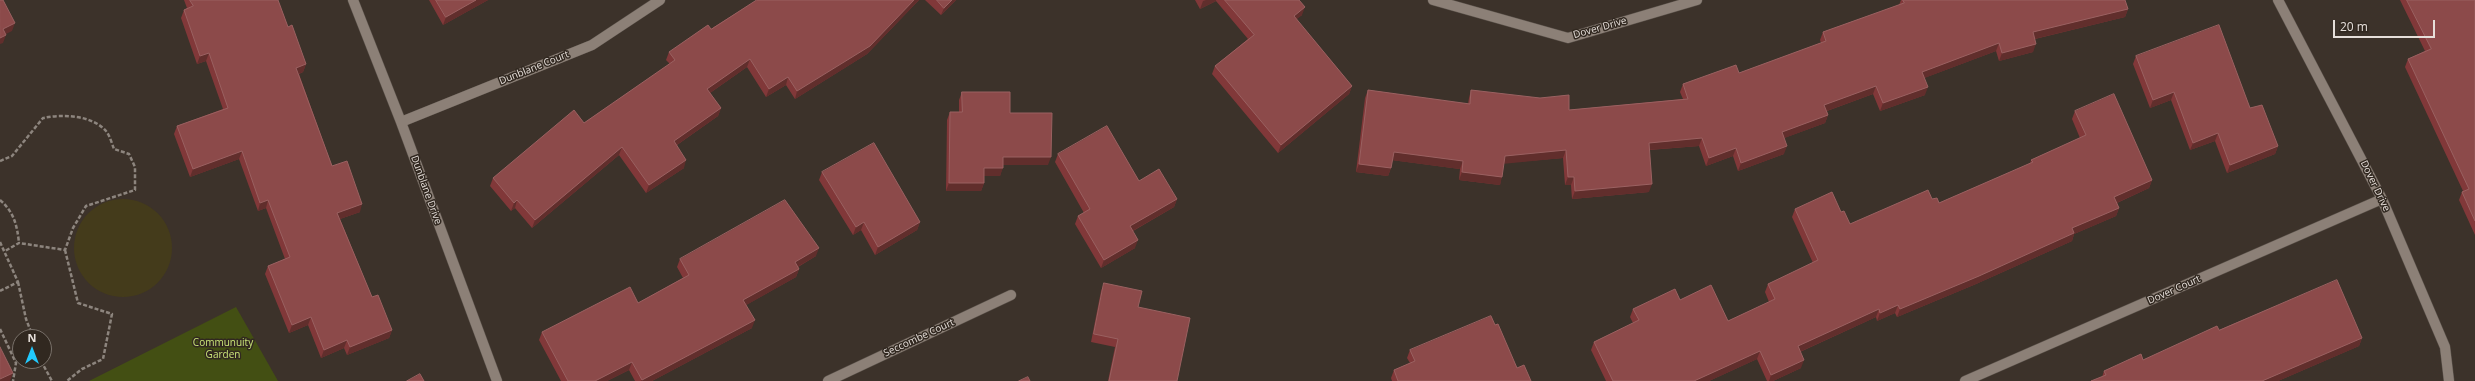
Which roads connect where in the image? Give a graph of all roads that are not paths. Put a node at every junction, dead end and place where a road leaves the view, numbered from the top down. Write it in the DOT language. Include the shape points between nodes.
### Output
graph roads {
  1 [pos="352,0"];
  2 [pos="660,0"];
  3 [pos="1433,0"];
  4 [pos="1697,0"];
  5 [pos="2278,0"];
  6 [pos="401,122"];
  7 [pos="2382,199"];
  8 [pos="1011,295"];
  9 [pos="497,381"];
  10 [pos="828,381"];
  11 [pos="1965,381"];
  12 [pos="2449,381"];
  1 -- 6 [label="street, Dunblane Drive"];
  2 -- 6 [label="street, Dunblane Court" via="592,45"];
  3 -- 4 [label="street, Dover Drive" via="1568,38"];
  5 -- 7 [label="street, Dover Drive"];
  6 -- 9 [label="street, Dunblane Drive"];
  7 -- 11 [label="street, Dover Court"];
  7 -- 12 [label="street, Dover Drive" via="2446,347"];
  8 -- 10 [label="street, Seccombe Court"];
}
